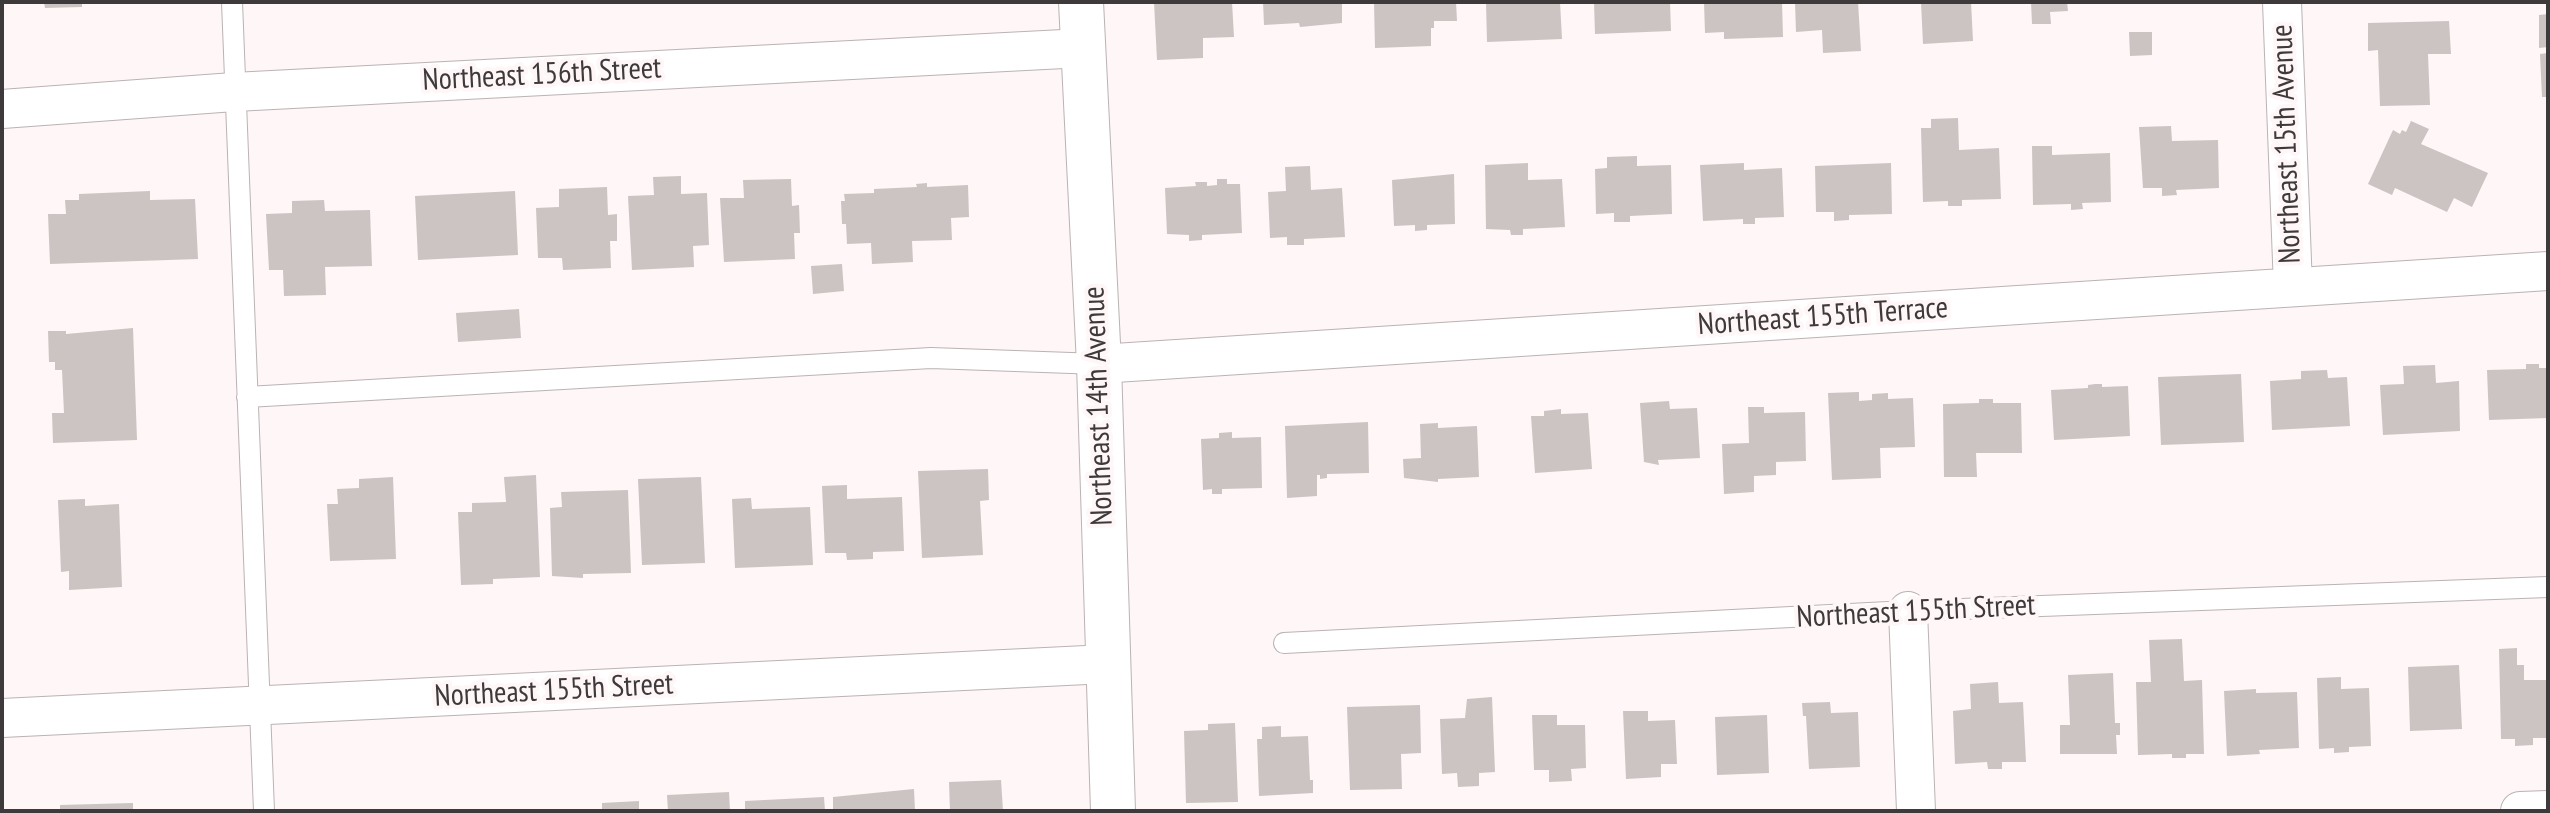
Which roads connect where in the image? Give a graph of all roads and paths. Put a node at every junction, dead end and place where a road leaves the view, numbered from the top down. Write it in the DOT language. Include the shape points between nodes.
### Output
graph roads {
  1 [pos="232,2"];
  2 [pos="1081,2"];
  3 [pos="2282,2"];
  4 [pos="1083,48"];
  5 [pos="234,92"];
  6 [pos="2,109"];
  7 [pos="2548,271"];
  8 [pos="2293,287"];
  9 [pos="1099,364"];
  10 [pos="247,397"];
  11 [pos="2548,587"];
  12 [pos="1908,611"];
  13 [pos="1284,643"];
  14 [pos="1107,664"];
  15 [pos="260,705"];
  16 [pos="2,718"];
  17 [pos="2548,810"];
  18 [pos="264,811"];
  19 [pos="1113,811"];
  20 [pos="1916,811"];
  21 [pos="2520,811"];
  1 -- 5 [label="lane"];
  2 -- 4 [label="street, Northeast 14th Avenue"];
  3 -- 8 [label="street, Northeast 15th Avenue"];
  4 -- 5 [label="street, Northeast 156th Street"];
  4 -- 9 [label="street, Northeast 14th Avenue"];
  5 -- 6 [label="street, Northeast 156th Street"];
  5 -- 10 [label="lane"];
  7 -- 8 [label="street, Northeast 155th Terrace"];
  8 -- 9 [label="street, Northeast 155th Terrace"];
  9 -- 10 [label="lane" via="931,358"];
  9 -- 14 [label="street, Northeast 14th Avenue"];
  10 -- 15 [label="lane"];
  11 -- 12 [label="lane, Northeast 155th Street"];
  12 -- 13 [label="lane, Northeast 155th Street"];
  12 -- 20 [label="street"];
  14 -- 15 [label="street, Northeast 155th Street"];
  14 -- 19 [label="street, Northeast 14th Avenue"];
  15 -- 16 [label="street, Northeast 155th Street"];
  15 -- 18 [label="lane"];
  17 -- 21 [label="street"];
}
